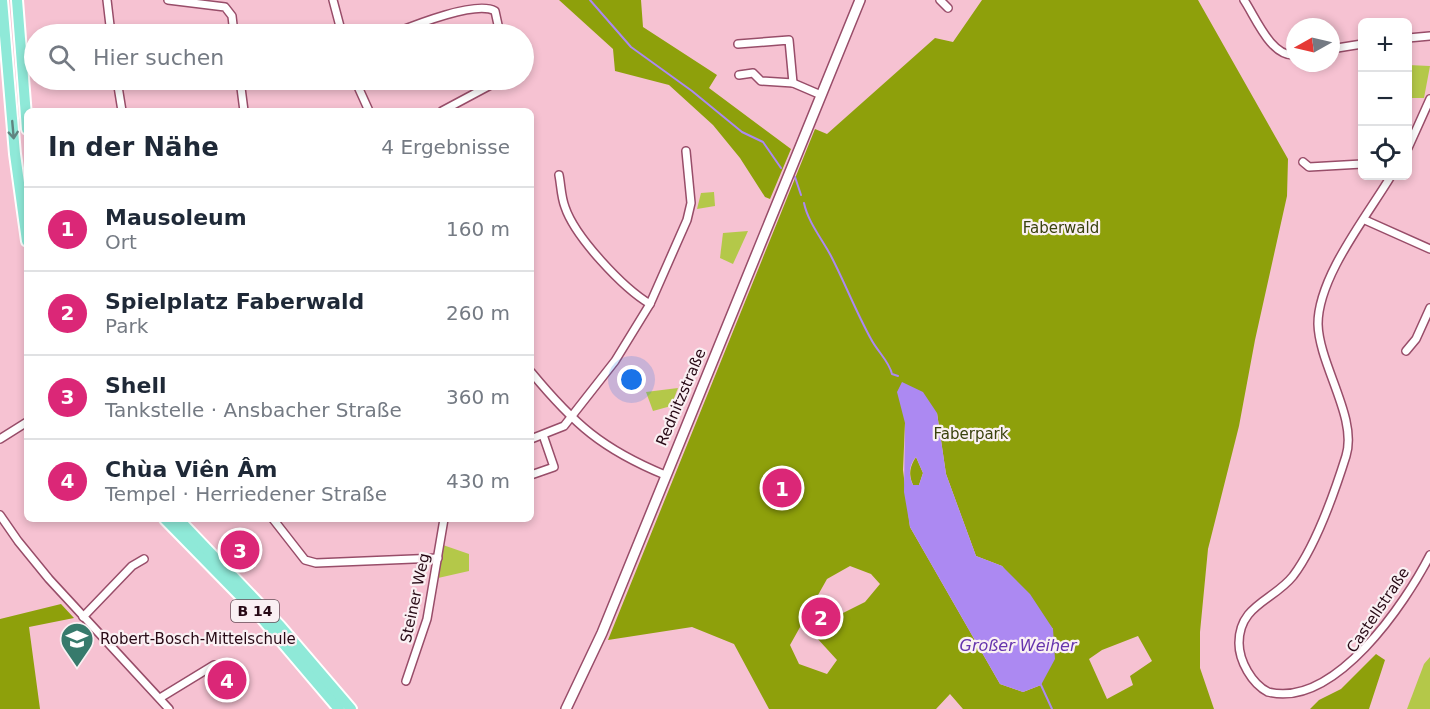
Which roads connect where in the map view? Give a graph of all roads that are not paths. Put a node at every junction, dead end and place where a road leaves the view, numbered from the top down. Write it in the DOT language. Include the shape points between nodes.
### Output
graph roads {
  1 [pos="2,0"];
  2 [pos="17,0"];
  3 [pos="107,0"];
  4 [pos="168,0"];
  5 [pos="333,0"];
  6 [pos="860,0"];
  7 [pos="940,0"];
  8 [pos="1244,0"];
  9 [pos="948,8"];
  10 [pos="110,24"];
  11 [pos="233,24"];
  12 [pos="339,24"];
  13 [pos="417,24"];
  14 [pos="498,24"];
  15 [pos="1430,36"];
  16 [pos="1412,38"];
  17 [pos="738,44"];
  18 [pos="1358,45"];
  19 [pos="1340,48"];
  20 [pos="1286,54"];
  21 [pos="739,75"];
  22 [pos="793,83"];
  23 [pos="119,90"];
  24 [pos="241,90"];
  25 [pos="360,90"];
  26 [pos="481,90"];
  27 [pos="821,95"];
  28 [pos="1430,99"];
  29 [pos="25,108"];
  30 [pos="122,108"];
  31 [pos="244,108"];
  32 [pos="368,108"];
  33 [pos="448,108"];
  34 [pos="1412,137"];
  35 [pos="686,151"];
  36 [pos="1303,162"];
  37 [pos="1358,164"];
  38 [pos="559,175"];
  39 [pos="1389,180"];
  40 [pos="24,219"];
  41 [pos="1365,220"];
  42 [pos="1430,249"];
  43 [pos="651,304"];
  44 [pos="1430,308"];
  45 [pos="1406,351"];
  46 [pos="534,376"];
  47 [pos="572,417"];
  48 [pos="24,424"];
  49 [pos="543,435"];
  50 [pos="534,437"];
  51 [pos="0,439"];
  52 [pos="534,474"];
  53 [pos="665,475"];
  54 [pos="0,515"];
  55 [pos="168,522"];
  56 [pos="181,522"];
  57 [pos="275,522"];
  58 [pos="444,522"];
  59 [pos="1430,555"];
  60 [pos="438,558"];
  61 [pos="144,560"];
  62 [pos="83,616"];
  63 [pos="214,666"];
  64 [pos="406,681"];
  65 [pos="160,698"];
  66 [pos="169,709"];
  67 [pos="339,709"];
  68 [pos="351,709"];
  69 [pos="566,709"];
  1 -- 40 [label="main road, one-way"];
  2 -- 29 [label="main road"];
  3 -- 10 [label="street"];
  4 -- 11 [label="street" via="225,7"];
  5 -- 12 [label="street"];
  6 -- 27 [label="main road, Rednitzstraße"];
  7 -- 9 [label="street"];
  8 -- 20 [label="street" via="1275,48"];
  13 -- 14 [label="street" via="481,7 495,11"];
  15 -- 16 [label="street"];
  17 -- 22 [label="street" via="789,40"];
  18 -- 19 [label="street"];
  21 -- 22 [label="street" via="753,73 760,81"];
  22 -- 27 [label="street"];
  23 -- 30 [label="street"];
  24 -- 31 [label="street"];
  25 -- 32 [label="street"];
  26 -- 33 [label="street"];
  27 -- 53 [label="main road, Rednitzstraße"];
  28 -- 34 [label="street"];
  35 -- 43 [label="street" via="691,203"];
  36 -- 37 [label="street" via="1309,167"];
  38 -- 43 [label="street" via="572,222 620,282"];
  39 -- 41 [label="street, Castellstraße"];
  41 -- 42 [label="street"];
  41 -- 59 [label="street, Castellstraße" via="1333,271 1319,310 1319,336 1345,420 1347,452 1303,561 1291,578 1247,614 1240,633 1242,660 1262,688 1281,697 1312,693 1343,678 1399,607"];
  43 -- 47 [label="street" via="615,361"];
  44 -- 45 [label="street"];
  46 -- 47 [label="street"];
  47 -- 49 [label="street" via="564,426"];
  47 -- 53 [label="street" via="600,443"];
  48 -- 51 [label="street"];
  49 -- 50 [label="street"];
  49 -- 52 [label="street" via="554,467"];
  53 -- 69 [label="main road, Rednitzstraße" via="602,633"];
  54 -- 62 [label="street"];
  55 -- 67 [label="main road, B 14" via="275,633"];
  56 -- 68 [label="main road, B 14" via="266,610"];
  57 -- 60 [label="street" via="306,560 316,563"];
  58 -- 60 [label="street, Steiner Weg"];
  60 -- 64 [label="street, Steiner Weg" via="427,620"];
  61 -- 62 [label="street" via="132,566"];
  62 -- 65 [label="street"];
  63 -- 65 [label="street"];
  65 -- 66 [label="street"];
}
